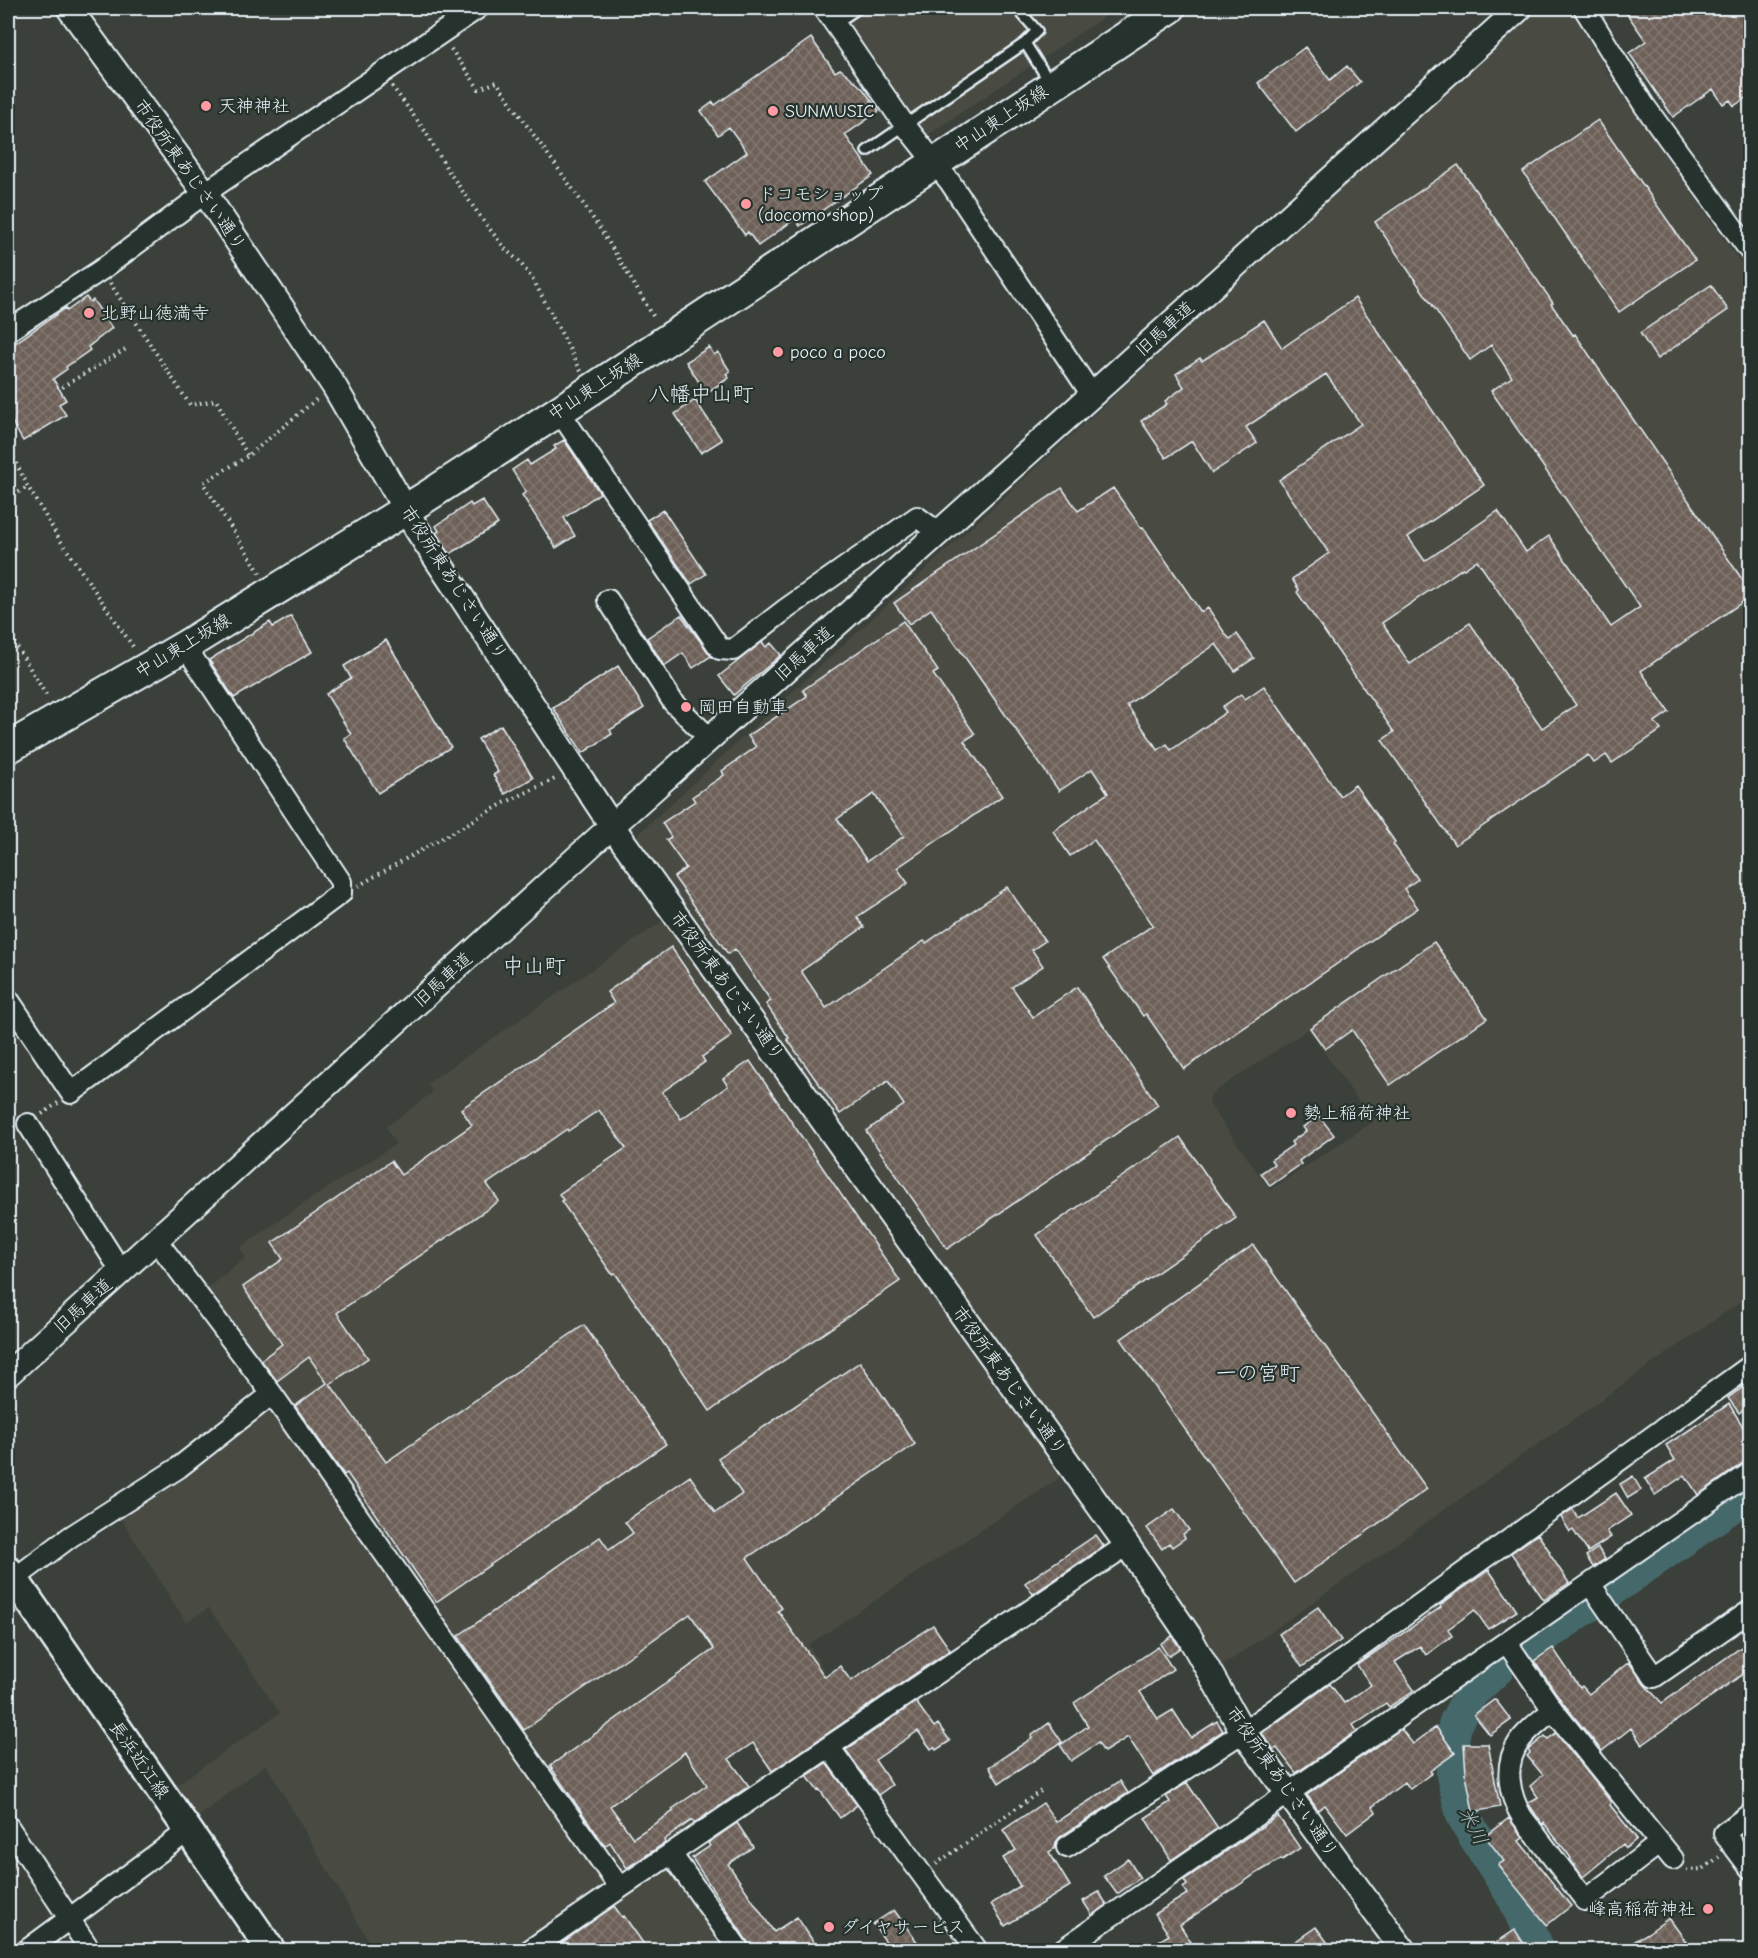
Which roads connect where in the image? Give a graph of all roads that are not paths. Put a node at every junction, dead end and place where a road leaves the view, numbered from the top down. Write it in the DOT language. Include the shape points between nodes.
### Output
graph roads {
  1 [pos="69,8"];
  2 [pos="478,8"];
  3 [pos="858,8"];
  4 [pos="1017,8"];
  5 [pos="1170,8"];
  6 [pos="1521,8"];
  7 [pos="1584,8"];
  8 [pos="830,15"];
  9 [pos="1025,43"];
  10 [pos="1052,86"];
  11 [pos="904,124"];
  12 [pos="867,151"];
  13 [pos="934,162"];
  14 [pos="205,193"];
  15 [pos="1750,251"];
  16 [pos="8,331"];
  17 [pos="1092,395"];
  18 [pos="559,411"];
  19 [pos="406,509"];
  20 [pos="939,533"];
  21 [pos="608,600"];
  22 [pos="185,646"];
  23 [pos="710,739"];
  24 [pos="8,748"];
  25 [pos="612,826"];
  26 [pos="8,999"];
  27 [pos="28,1124"];
  28 [pos="157,1241"];
  29 [pos="121,1271"];
  30 [pos="1750,1365"];
  31 [pos="8,1374"];
  32 [pos="272,1394"];
  33 [pos="1750,1473"];
  34 [pos="1127,1545"];
  35 [pos="10,1575"];
  36 [pos="1590,1584"];
  37 [pos="1750,1611"];
  38 [pos="1507,1643"];
  39 [pos="1553,1710"];
  40 [pos="1243,1732"];
  41 [pos="829,1747"];
  42 [pos="1289,1794"];
  43 [pos="1750,1814"];
  44 [pos="8,1826"];
  45 [pos="188,1831"];
  46 [pos="1660,1843"];
  47 [pos="1067,1847"];
  48 [pos="672,1855"];
  49 [pos="1673,1859"];
  50 [pos="1750,1868"];
  51 [pos="620,1887"];
  52 [pos="70,1920"];
  53 [pos="27,1950"];
  54 [pos="90,1950"];
  55 [pos="271,1950"];
  56 [pos="530,1950"];
  57 [pos="739,1950"];
  58 [pos="977,1950"];
  59 [pos="1062,1950"];
  60 [pos="1403,1950"];
  1 -- 14 [label="street, 市役所東あじさい通り"];
  2 -- 14 [label="street"];
  3 -- 8 [label="lane"];
  4 -- 9 [label="lane" via="1037,31"];
  5 -- 10 [label="main road, 中山東上坂線"];
  6 -- 17 [label="street, 旧馬車道"];
  7 -- 15 [label="street" via="1644,105"];
  8 -- 11 [label="street"];
  9 -- 10 [label="lane"];
  9 -- 11 [label="lane"];
  10 -- 13 [label="main road, 中山東上坂線"];
  11 -- 12 [label="lane"];
  11 -- 13 [label="street"];
  13 -- 17 [label="street"];
  13 -- 18 [label="main road, 中山東上坂線"];
  14 -- 16 [label="street" via="101,270"];
  14 -- 19 [label="street, 市役所東あじさい通り" via="334,386"];
  17 -- 20 [label="street, 旧馬車道"];
  18 -- 19 [label="main road, 中山東上坂線"];
  18 -- 20 [label="street" via="720,649 733,650 916,517"];
  19 -- 22 [label="main road, 中山東上坂線"];
  19 -- 25 [label="street, 市役所東あじさい通り"];
  20 -- 23 [label="street, 旧馬車道"];
  21 -- 23 [label="street" via="673,702"];
  22 -- 24 [label="main road, 中山東上坂線"];
  22 -- 26 [label="street" via="341,882 341,893 71,1094"];
  23 -- 25 [label="street, 旧馬車道"];
  25 -- 28 [label="street, 旧馬車道"];
  25 -- 34 [label="street, 市役所東あじさい通り"];
  27 -- 29 [label="street"];
  28 -- 29 [label="street, 旧馬車道"];
  28 -- 32 [label="street"];
  29 -- 31 [label="street, 旧馬車道"];
  30 -- 40 [label="street"];
  32 -- 35 [label="street" via="178,1468"];
  32 -- 51 [label="street"];
  33 -- 36 [label="street"];
  34 -- 40 [label="street, 市役所東あじさい通り" via="1189,1636"];
  34 -- 41 [label="street"];
  35 -- 45 [label="main road, 長浜近江線"];
  36 -- 37 [label="street" via="1654,1677"];
  36 -- 38 [label="street"];
  38 -- 39 [label="street"];
  38 -- 42 [label="street"];
  39 -- 46 [label="street"];
  39 -- 46 [label="street" via="1519,1740 1510,1762 1510,1785 1522,1817 1585,1900"];
  40 -- 42 [label="street, 市役所東あじさい通り"];
  40 -- 47 [label="street"];
  41 -- 48 [label="street"];
  41 -- 58 [label="street"];
  42 -- 59 [label="street"];
  42 -- 60 [label="street, 市役所東あじさい通り"];
  43 -- 50 [label="street" via="1724,1833 1727,1850"];
  44 -- 52 [label="street"];
  45 -- 52 [label="street"];
  45 -- 55 [label="main road, 長浜近江線"];
  46 -- 49 [label="street"];
  48 -- 51 [label="street"];
  48 -- 57 [label="street"];
  51 -- 56 [label="street"];
  52 -- 53 [label="street"];
  52 -- 54 [label="street"];
}
